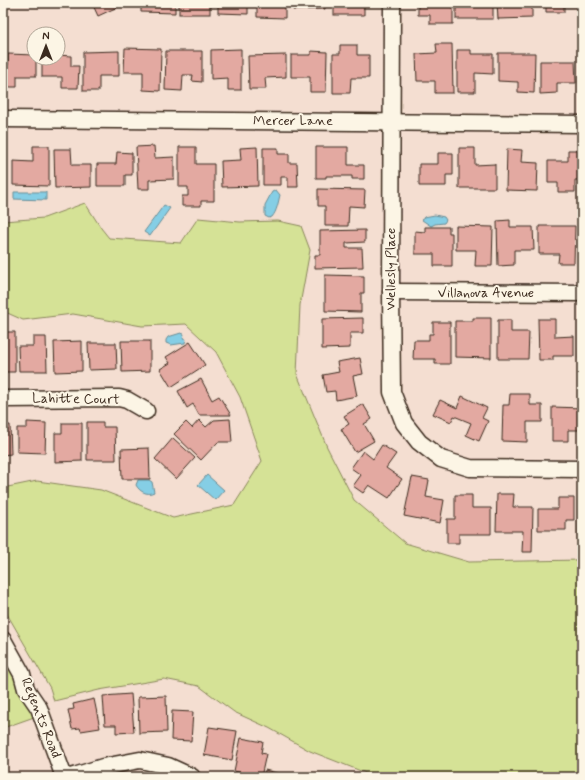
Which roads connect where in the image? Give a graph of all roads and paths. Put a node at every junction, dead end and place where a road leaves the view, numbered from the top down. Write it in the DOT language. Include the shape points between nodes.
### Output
graph roads {
  1 [pos="392,3"];
  2 [pos="3,119"];
  3 [pos="392,122"];
  4 [pos="582,124"];
  5 [pos="391,292"];
  6 [pos="582,293"];
  7 [pos="3,399"];
  8 [pos="146,411"];
  9 [pos="582,469"];
  10 [pos="3,640"];
  11 [pos="64,777"];
  12 [pos="71,777"];
  13 [pos="192,777"];
  1 -- 3 [label="street, Wellesly Place"];
  2 -- 3 [label="street, Mercer Lane"];
  3 -- 4 [label="street, Mercer Lane"];
  3 -- 5 [label="street, Wellesly Place"];
  5 -- 6 [label="street, Villanova Avenue"];
  5 -- 9 [label="street, Wellesly Place" via="392,392 404,423 419,442 441,459 470,468"];
  7 -- 8 [label="street, Lahitte Court" via="119,398"];
  10 -- 11 [label="street, Regents Road" via="22,674 26,689 39,708"];
  12 -- 13 [label="street" via="102,767 140,760 168,766"];
}
